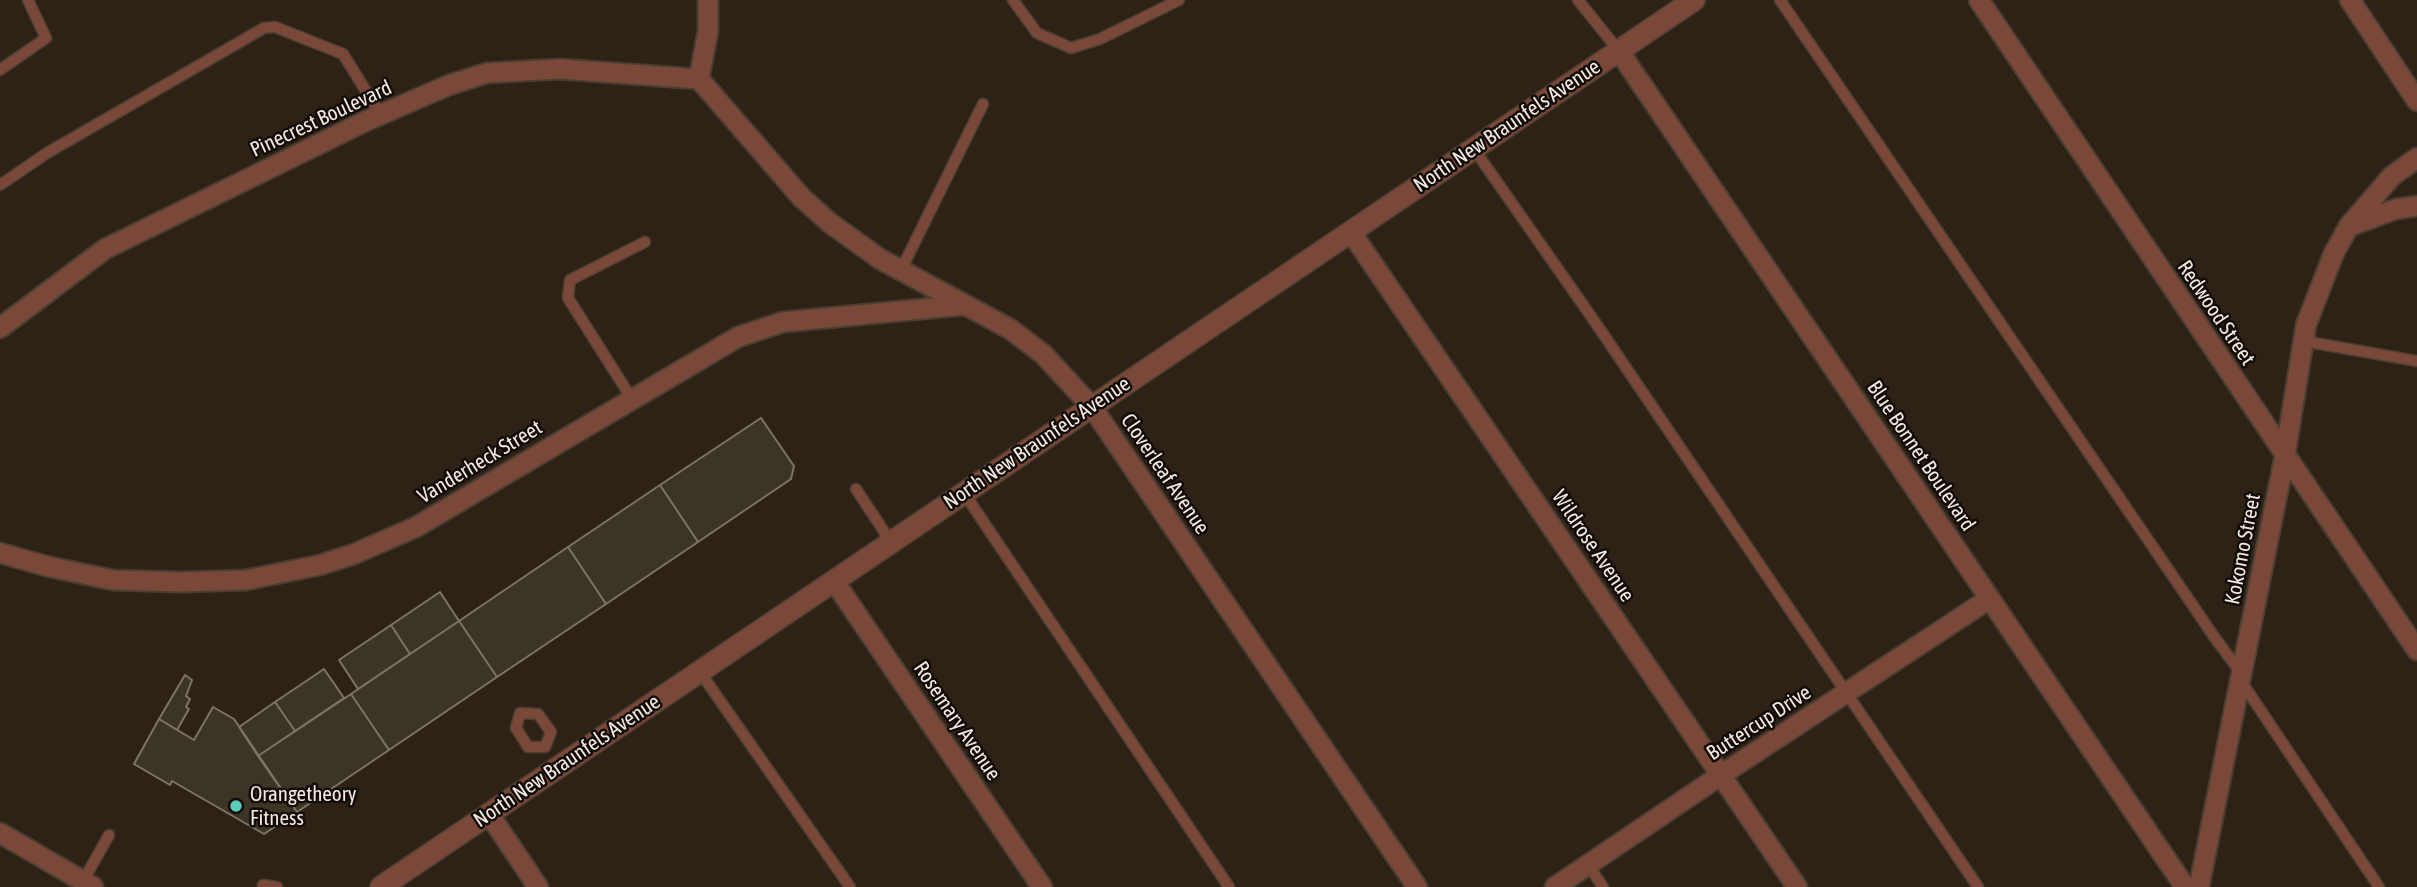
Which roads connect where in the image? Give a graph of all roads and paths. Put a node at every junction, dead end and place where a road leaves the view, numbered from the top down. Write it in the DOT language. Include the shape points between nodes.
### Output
graph roads {
  1 [pos="28,0"];
  2 [pos="708,0"];
  3 [pos="1013,0"];
  4 [pos="1179,0"];
  5 [pos="1578,0"];
  6 [pos="1694,0"];
  7 [pos="1780,0"];
  8 [pos="1979,0"];
  9 [pos="2350,0"];
  10 [pos="1619,51"];
  11 [pos="0,71"];
  12 [pos="699,79"];
  13 [pos="2417,101"];
  14 [pos="983,104"];
  15 [pos="381,115"];
  16 [pos="1474,148"];
  17 [pos="2417,158"];
  18 [pos="0,185"];
  19 [pos="2417,206"];
  20 [pos="2349,226"];
  21 [pos="1351,232"];
  22 [pos="645,242"];
  23 [pos="901,270"];
  24 [pos="965,305"];
  25 [pos="0,328"];
  26 [pos="2303,341"];
  27 [pos="2417,361"];
  28 [pos="632,399"];
  29 [pos="1092,407"];
  30 [pos="2285,455"];
  31 [pos="856,489"];
  32 [pos="964,493"];
  33 [pos="891,542"];
  34 [pos="0,553"];
  35 [pos="834,581"];
  36 [pos="1989,599"];
  37 [pos="2417,648"];
  38 [pos="700,671"];
  39 [pos="2241,677"];
  40 [pos="1847,692"];
  41 [pos="545,747"];
  42 [pos="559,767"];
  43 [pos="1721,775"];
  44 [pos="489,814"];
  45 [pos="0,833"];
  46 [pos="109,835"];
  47 [pos="1588,865"];
  48 [pos="80,883"];
  49 [pos="263,887"];
  50 [pos="277,887"];
  51 [pos="381,887"];
  52 [pos="538,887"];
  53 [pos="850,887"];
  54 [pos="1042,887"];
  55 [pos="1229,887"];
  56 [pos="1417,887"];
  57 [pos="1555,887"];
  58 [pos="1603,887"];
  59 [pos="1797,887"];
  60 [pos="1978,887"];
  61 [pos="2185,887"];
  62 [pos="2199,887"];
  63 [pos="2379,887"];
  1 -- 11 [label="lane" via="46,38"];
  2 -- 12 [label="street" via="708,31"];
  3 -- 4 [label="lane" via="1037,33 1071,48 1100,39"];
  5 -- 10 [label="lane"];
  6 -- 10 [label="street, North New Braunfels Avenue"];
  7 -- 39 [label="lane"];
  8 -- 30 [label="street, Redwood Street"];
  9 -- 13 [label="street"];
  10 -- 16 [label="street, North New Braunfels Avenue"];
  10 -- 36 [label="street, Blue Bonnet Boulevard"];
  12 -- 15 [label="street, Pinecrest Boulevard" via="560,69 487,73"];
  12 -- 23 [label="street, Cloverleaf Avenue" via="802,198 830,223"];
  14 -- 23 [label="lane"];
  15 -- 18 [label="lane" via="343,54 275,27 264,29 47,153"];
  15 -- 25 [label="street, Pinecrest Boulevard" via="105,249"];
  16 -- 21 [label="street, North New Braunfels Avenue"];
  16 -- 40 [label="lane"];
  17 -- 20 [label="street, Kokomo Street" via="2392,176"];
  19 -- 20 [label="street"];
  20 -- 26 [label="street, Kokomo Street" via="2334,253"];
  21 -- 29 [label="street, North New Braunfels Avenue"];
  21 -- 43 [label="street, Wildrose Avenue"];
  22 -- 28 [label="lane" via="569,280 568,298"];
  23 -- 24 [label="street, Cloverleaf Avenue"];
  24 -- 28 [label="street, Vanderheck Street" via="783,322 738,338"];
  24 -- 29 [label="street, Cloverleaf Avenue" via="1031,344"];
  26 -- 27 [label="lane"];
  26 -- 30 [label="street, Kokomo Street"];
  28 -- 34 [label="street, Vanderheck Street" via="416,527 320,565 246,580 113,580"];
  29 -- 32 [label="street, North New Braunfels Avenue"];
  29 -- 56 [label="street, Cloverleaf Avenue"];
  30 -- 37 [label="street, Redwood Street"];
  30 -- 39 [label="street, Kokomo Street"];
  31 -- 33 [label="lane"];
  32 -- 33 [label="street, North New Braunfels Avenue"];
  32 -- 55 [label="lane"];
  33 -- 35 [label="street, North New Braunfels Avenue"];
  35 -- 38 [label="street, North New Braunfels Avenue"];
  35 -- 54 [label="street, Rosemary Avenue"];
  36 -- 40 [label="street, Buttercup Drive"];
  36 -- 61 [label="street, Blue Bonnet Boulevard"];
  38 -- 42 [label="street, North New Braunfels Avenue"];
  38 -- 53 [label="lane"];
  39 -- 62 [label="street, Kokomo Street"];
  39 -- 63 [label="lane"];
  40 -- 43 [label="street, Buttercup Drive"];
  40 -- 60 [label="lane"];
  41 -- 42 [label="lane"];
  42 -- 44 [label="street, North New Braunfels Avenue"];
  43 -- 47 [label="street, Buttercup Drive"];
  43 -- 59 [label="street, Wildrose Avenue"];
  44 -- 51 [label="street, North New Braunfels Avenue"];
  44 -- 52 [label="street"];
  45 -- 48 [label="street"];
  46 -- 48 [label="lane"];
  47 -- 57 [label="street, Buttercup Drive"];
  47 -- 58 [label="lane"];
  49 -- 50 [label="lane"];
}
